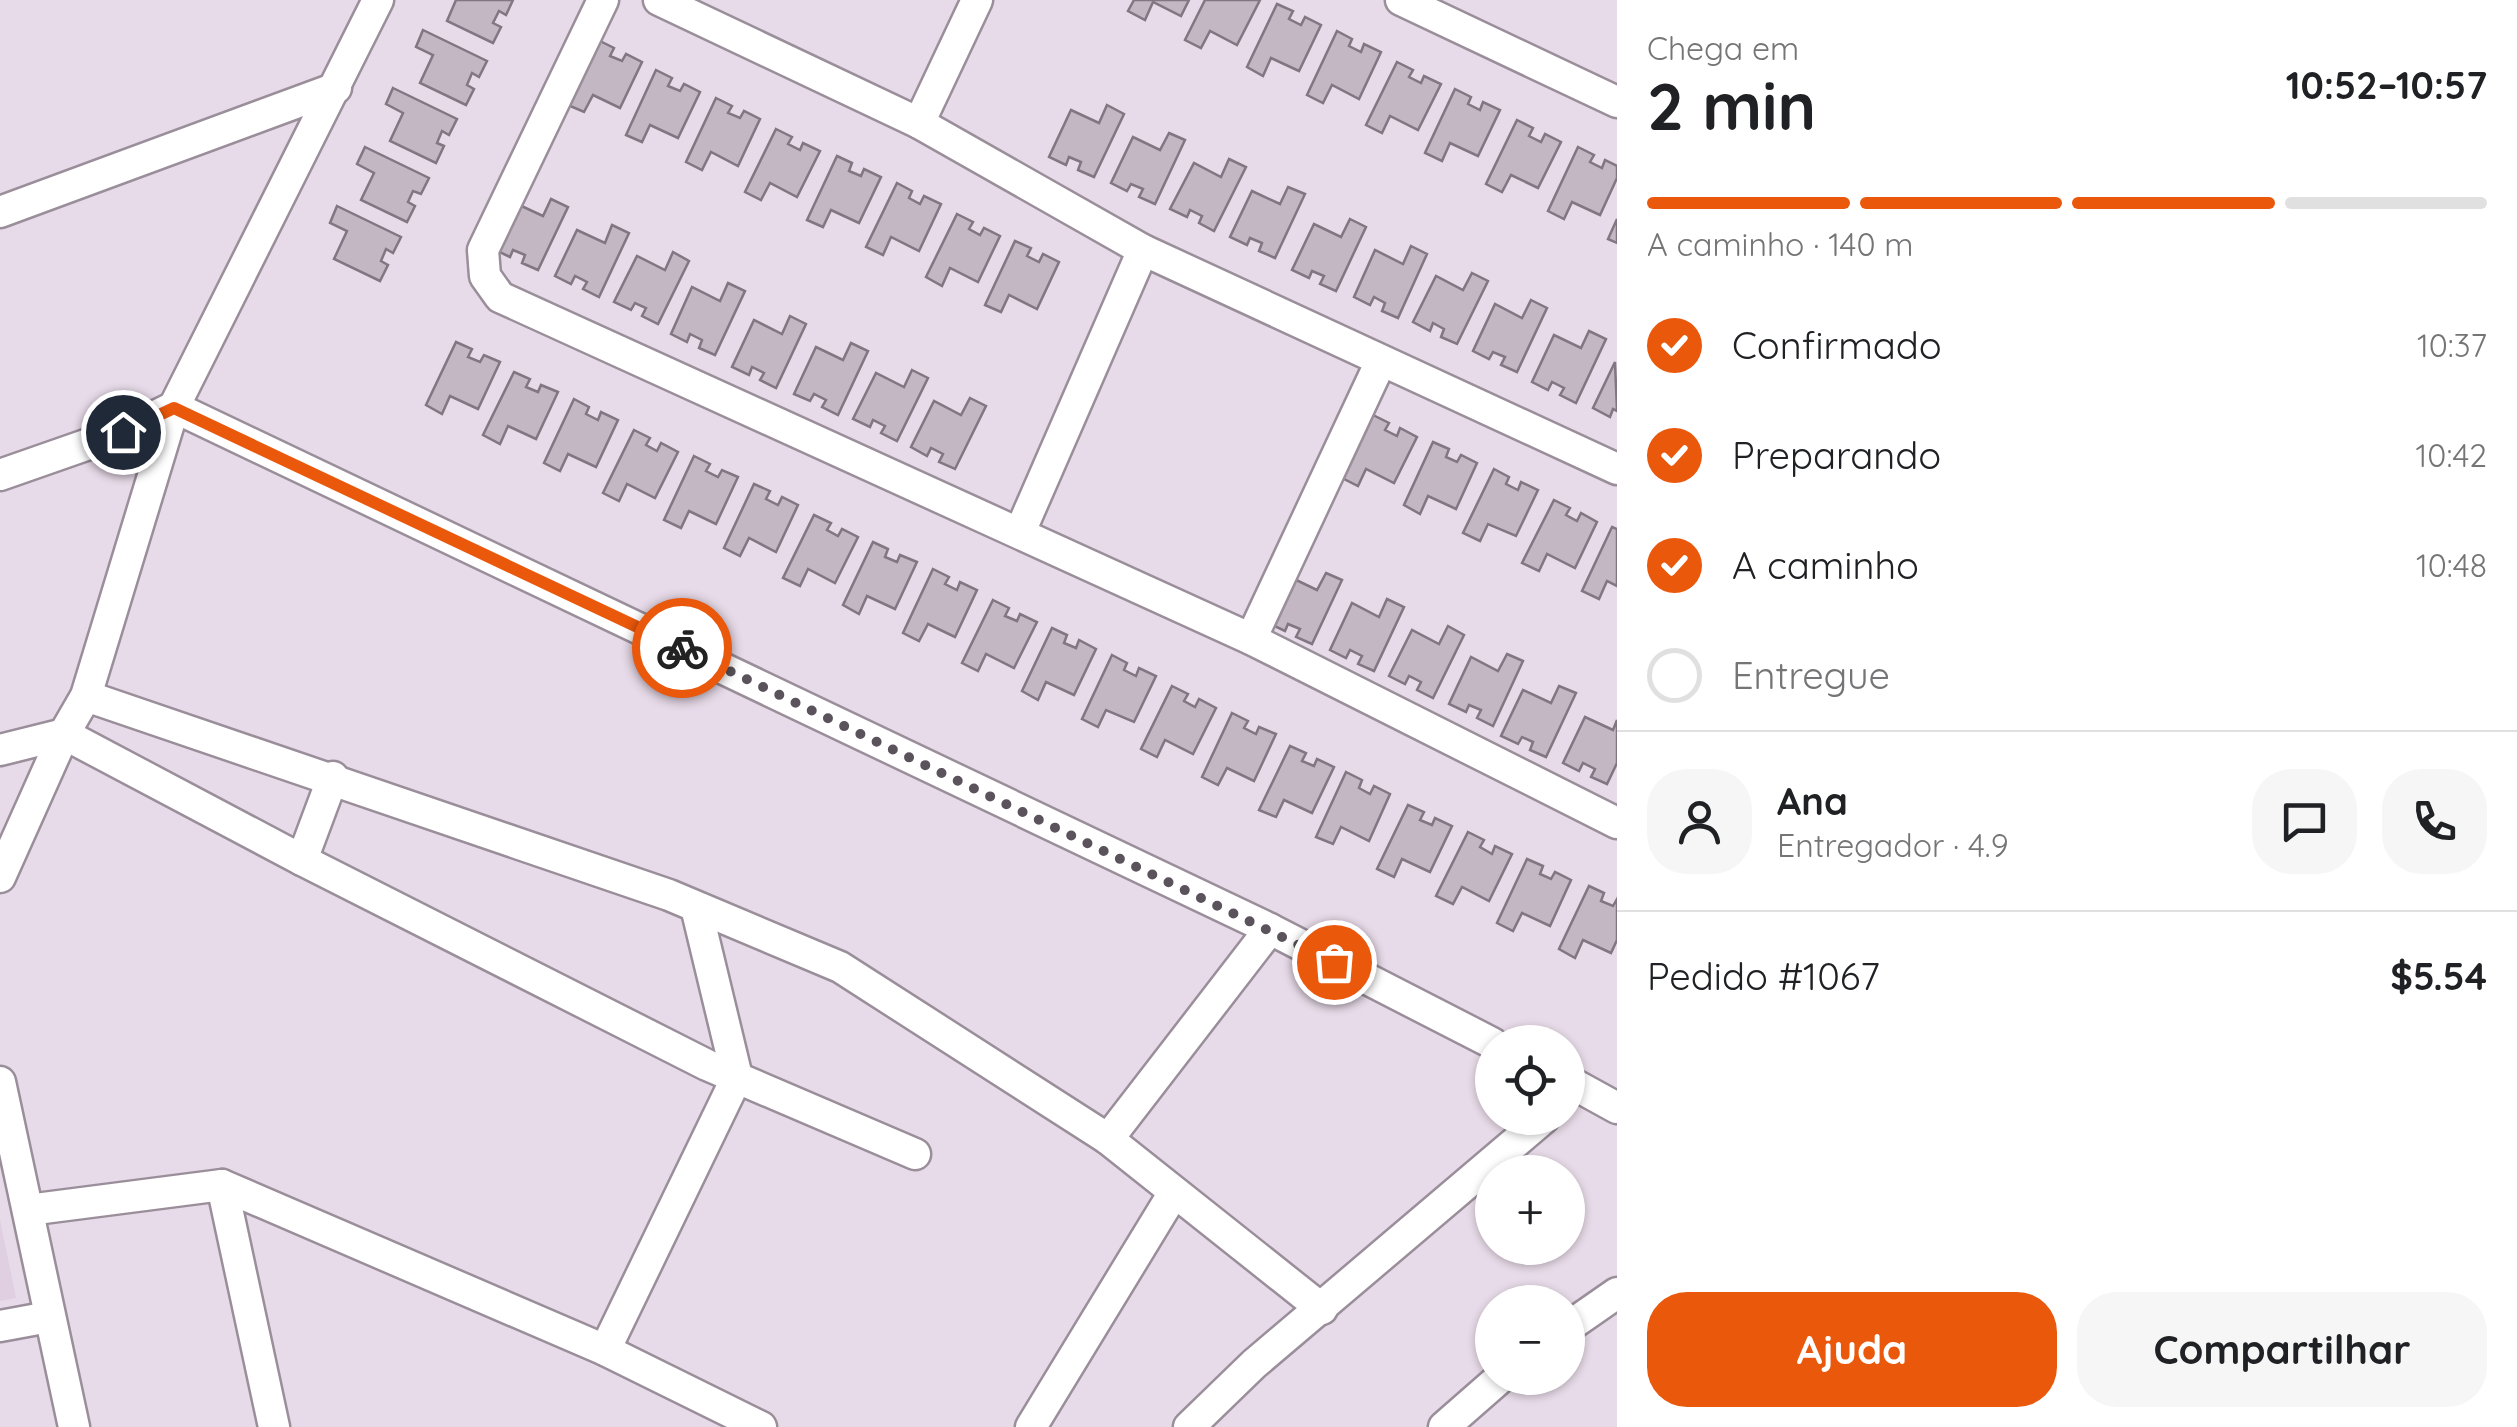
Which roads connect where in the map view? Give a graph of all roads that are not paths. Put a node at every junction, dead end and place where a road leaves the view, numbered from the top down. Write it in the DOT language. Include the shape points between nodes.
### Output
graph roads {
  1 [pos="378,0"];
  2 [pos="603,0"];
  3 [pos="659,0"];
  4 [pos="977,0"];
  5 [pos="1400,0"];
  6 [pos="336,88"];
  7 [pos="1617,102"];
  8 [pos="919,124"];
  9 [pos="0,212"];
  10 [pos="1142,250"];
  11 [pos="1381,360"];
  12 [pos="174,408"];
  13 [pos="1617,469"];
  14 [pos="0,476"];
  15 [pos="1020,532"];
  16 [pos="1251,639"];
  17 [pos="86,696"];
  18 [pos="64,734"];
  19 [pos="0,750"];
  20 [pos="333,777"];
  21 [pos="1617,823"];
  22 [pos="302,860"];
  23 [pos="0,876"];
  24 [pos="696,908"];
  25 [pos="1270,929"];
  26 [pos="1475,1034"];
  27 [pos="738,1077"];
  28 [pos="0,1082"];
  29 [pos="1585,1094"];
  30 [pos="1617,1108"];
  31 [pos="1524,1135"];
  32 [pos="1108,1140"];
  33 [pos="914,1154"];
  34 [pos="222,1185"];
  35 [pos="1173,1194"];
  36 [pos="28,1210"];
  37 [pos="1617,1293"];
  38 [pos="1322,1309"];
  39 [pos="1585,1315"];
  40 [pos="48,1316"];
  41 [pos="0,1326"];
  42 [pos="605,1350"];
  43 [pos="1481,1395"];
  44 [pos="74,1427"];
  45 [pos="274,1427"];
  46 [pos="761,1427"];
  47 [pos="1031,1427"];
  48 [pos="1189,1427"];
  49 [pos="1444,1427"];
  1 -- 6 [label="street"];
  2 -- 15 [label="street" via="482,250 485,276 500,297"];
  3 -- 8 [label="street"];
  4 -- 8 [label="street"];
  5 -- 7 [label="street"];
  6 -- 9 [label="street"];
  6 -- 12 [label="street"];
  8 -- 10 [label="street"];
  10 -- 11 [label="street"];
  10 -- 15 [label="street"];
  11 -- 13 [label="street"];
  11 -- 16 [label="street"];
  12 -- 14 [label="street"];
  12 -- 17 [label="street"];
  12 -- 25 [label="street"];
  15 -- 16 [label="street"];
  16 -- 21 [label="street"];
  17 -- 18 [label="street"];
  17 -- 20 [label="street"];
  18 -- 19 [label="street"];
  18 -- 22 [label="street"];
  18 -- 23 [label="street"];
  20 -- 22 [label="street"];
  20 -- 24 [label="street"];
  22 -- 27 [label="street"];
  24 -- 27 [label="street"];
  24 -- 32 [label="street" via="840,967"];
  25 -- 26 [label="street"];
  25 -- 32 [label="street"];
  27 -- 33 [label="street"];
  27 -- 42 [label="street"];
  28 -- 36 [label="street"];
  29 -- 30 [label="street"];
  31 -- 38 [label="street"];
  32 -- 35 [label="street"];
  34 -- 36 [label="street"];
  34 -- 42 [label="street"];
  34 -- 45 [label="street"];
  35 -- 38 [label="street"];
  35 -- 47 [label="street"];
  36 -- 40 [label="street"];
  37 -- 39 [label="street"];
  38 -- 48 [label="street"];
  40 -- 41 [label="street"];
  40 -- 44 [label="street"];
  42 -- 46 [label="street"];
  43 -- 49 [label="street"];
}
